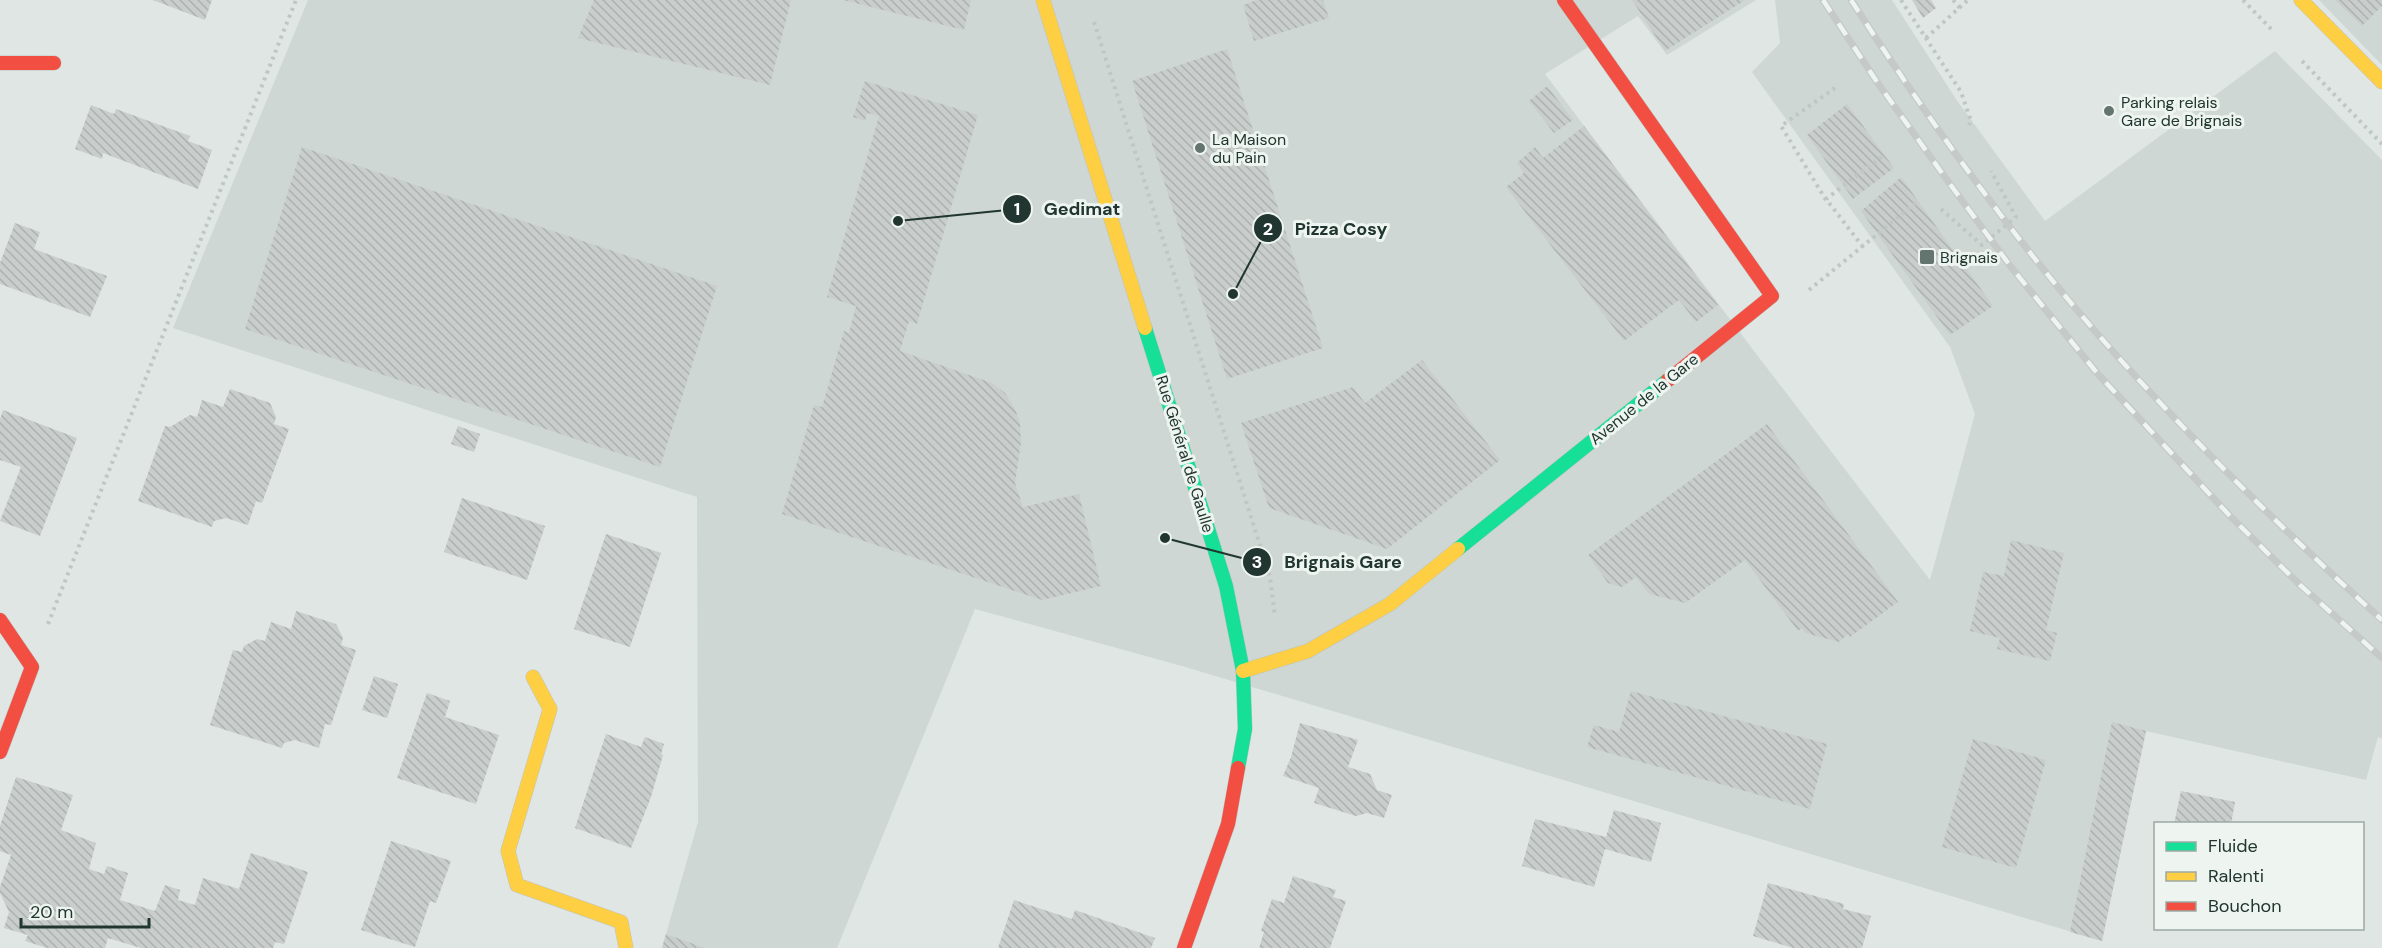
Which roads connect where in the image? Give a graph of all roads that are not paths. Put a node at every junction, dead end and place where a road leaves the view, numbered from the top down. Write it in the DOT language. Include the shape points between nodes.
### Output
graph roads {
  1 [pos="1043,0"];
  2 [pos="1564,0"];
  3 [pos="2301,0"];
  4 [pos="0,63"];
  5 [pos="54,63"];
  6 [pos="2382,82"];
  7 [pos="0,620"];
  8 [pos="1243,671"];
  9 [pos="533,677"];
  10 [pos="0,752"];
  11 [pos="626,948"];
  12 [pos="1184,948"];
  1 -- 8 [label="street, Rue Général de Gaulle" via="1226,586"];
  2 -- 8 [label="street, Avenue de la Gare" via="1772,296 1390,604 1308,651"];
  3 -- 6 [label="street"];
  4 -- 5 [label="street"];
  7 -- 10 [label="street" via="32,667"];
  8 -- 12 [label="street, Rue Général de Gaulle" via="1245,729 1228,824"];
  9 -- 11 [label="street" via="550,709 508,851 518,885 621,922"];
}
